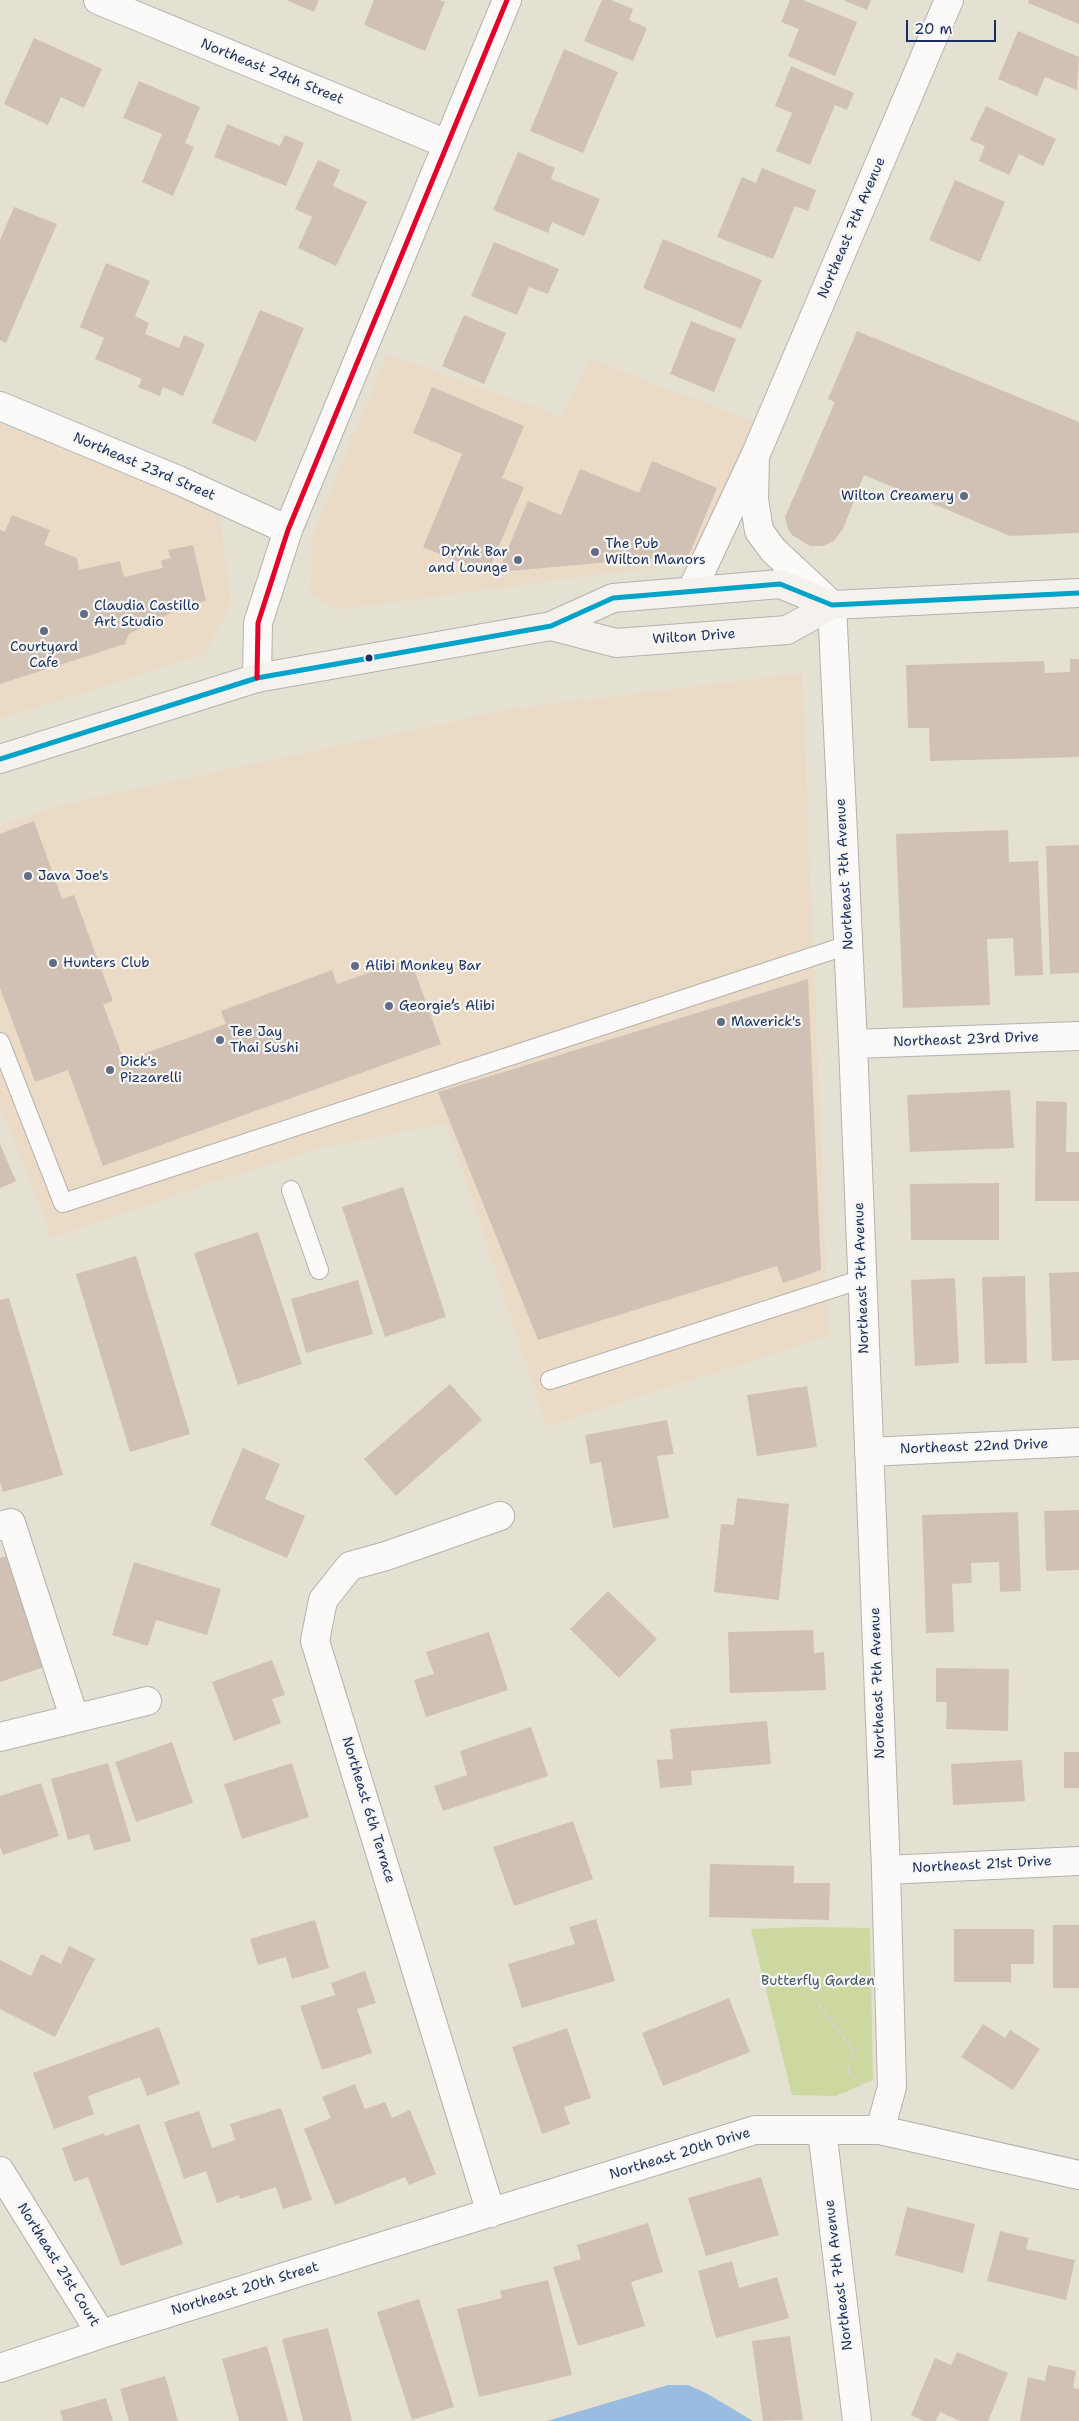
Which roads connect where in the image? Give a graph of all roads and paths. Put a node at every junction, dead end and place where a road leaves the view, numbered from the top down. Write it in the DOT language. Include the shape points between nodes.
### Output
graph roads {
  1 [pos="98,0"];
  2 [pos="507,0"];
  3 [pos="949,0"];
  4 [pos="447,144"];
  5 [pos="0,406"];
  6 [pos="755,456"];
  7 [pos="288,530"];
  8 [pos="692,590"];
  9 [pos="1079,592"];
  10 [pos="832,605"];
  11 [pos="551,626"];
  12 [pos="257,678"];
  13 [pos="0,759"];
  14 [pos="848,945"];
  15 [pos="1079,1036"];
  16 [pos="0,1042"];
  17 [pos="853,1044"];
  18 [pos="291,1190"];
  19 [pos="319,1270"];
  20 [pos="862,1279"];
  21 [pos="550,1380"];
  22 [pos="1079,1442"];
  23 [pos="869,1452"];
  24 [pos="500,1516"];
  25 [pos="5,1525"];
  26 [pos="147,1701"];
  27 [pos="74,1717"];
  28 [pos="0,1737"];
  29 [pos="1079,1861"];
  30 [pos="886,1870"];
  31 [pos="814,1998"];
  32 [pos="892,2087"];
  33 [pos="822,2130"];
  34 [pos="880,2130"];
  35 [pos="0,2171"];
  36 [pos="1079,2175"];
  37 [pos="491,2213"];
  38 [pos="101,2334"];
  39 [pos="0,2368"];
  40 [pos="857,2421"];
  1 -- 4 [label="street, Northeast 24th Street"];
  2 -- 4 [label="street"];
  3 -- 6 [label="street, Northeast 7th Avenue"];
  4 -- 7 [label="street"];
  5 -- 7 [label="street, Northeast 23rd Street"];
  6 -- 8 [label="street, Northeast 7th Avenue"];
  6 -- 10 [label="street, Northeast 7th Avenue" via="754,499 759,531 773,550"];
  7 -- 12 [label="street" via="258,623"];
  8 -- 10 [label="main road, Wilton Drive" via="780,584"];
  8 -- 11 [label="main road, Wilton Drive" via="613,598"];
  9 -- 10 [label="main road, Wilton Drive"];
  10 -- 11 [label="main road, Wilton Drive" via="787,630 616,643"];
  10 -- 14 [label="street, Northeast 7th Avenue"];
  11 -- 12 [label="main road, Wilton Drive"];
  12 -- 13 [label="main road, Wilton Drive"];
  14 -- 16 [label="lane" via="63,1203"];
  14 -- 17 [label="street, Northeast 7th Avenue"];
  15 -- 17 [label="street, Northeast 23rd Drive"];
  17 -- 20 [label="street, Northeast 7th Avenue"];
  18 -- 19 [label="lane"];
  20 -- 21 [label="lane"];
  20 -- 23 [label="street, Northeast 7th Avenue"];
  22 -- 23 [label="street, Northeast 22nd Drive"];
  23 -- 30 [label="street, Northeast 7th Avenue"];
  24 -- 37 [label="street, Northeast 6th Terrace" via="350,1566 324,1600 316,1641"];
  25 -- 27 [label="street"];
  26 -- 27 [label="street"];
  27 -- 28 [label="street"];
  29 -- 30 [label="street, Northeast 21st Drive"];
  30 -- 32 [label="street, Northeast 7th Avenue"];
  31 -- 32 [label="path" via="853,2050 847,2071 862,2085"];
  32 -- 34 [label="street, Northeast 7th Avenue"];
  33 -- 34 [label="street, Northeast 20th Drive"];
  33 -- 37 [label="street, Northeast 20th Drive" via="755,2130"];
  33 -- 40 [label="street, Northeast 7th Avenue"];
  34 -- 36 [label="street, Northeast 20th Drive"];
  35 -- 38 [label="street, Northeast 21st Court"];
  37 -- 38 [label="street, Northeast 20th Street"];
  38 -- 39 [label="street, Northeast 20th Street"];
}
